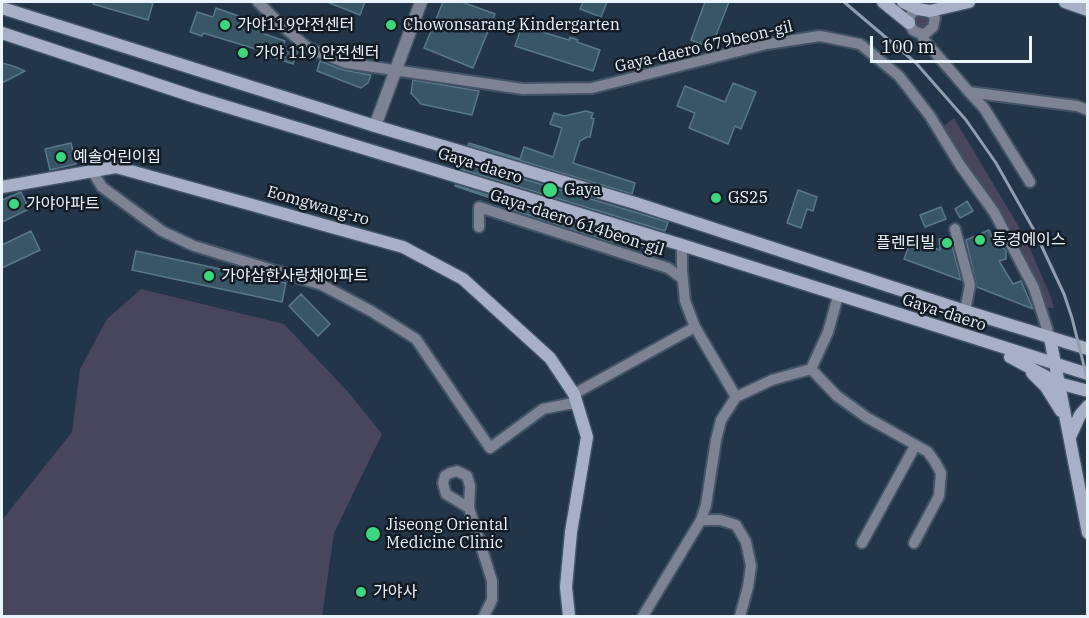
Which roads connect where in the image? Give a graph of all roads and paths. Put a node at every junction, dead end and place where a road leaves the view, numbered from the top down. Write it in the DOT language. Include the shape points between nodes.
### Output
graph roads {
  1 [pos="258,2"];
  2 [pos="421,2"];
  3 [pos="883,2"];
  4 [pos="903,2"];
  5 [pos="969,2"];
  6 [pos="1065,2"];
  7 [pos="2,8"];
  8 [pos="924,10"];
  9 [pos="1088,10"];
  10 [pos="909,22"];
  11 [pos="2,33"];
  12 [pos="921,34"];
  13 [pos="394,71"];
  14 [pos="969,92"];
  15 [pos="1088,110"];
  16 [pos="375,126"];
  17 [pos="92,171"];
  18 [pos="1030,182"];
  19 [pos="2,187"];
  20 [pos="479,227"];
  21 [pos="955,229"];
  22 [pos="682,246"];
  23 [pos="683,279"];
  24 [pos="838,296"];
  25 [pos="965,311"];
  26 [pos="695,327"];
  27 [pos="1050,338"];
  28 [pos="980,342"];
  29 [pos="1088,349"];
  30 [pos="1023,363"];
  31 [pos="1054,364"];
  32 [pos="811,369"];
  33 [pos="1088,374"];
  34 [pos="1058,383"];
  35 [pos="1088,391"];
  36 [pos="736,397"];
  37 [pos="576,399"];
  38 [pos="1088,406"];
  39 [pos="1066,420"];
  40 [pos="1070,437"];
  41 [pos="915,446"];
  42 [pos="469,508"];
  43 [pos="701,520"];
  44 [pos="1088,533"];
  45 [pos="862,543"];
  46 [pos="914,543"];
  47 [pos="484,616"];
  48 [pos="569,616"];
  49 [pos="642,616"];
  50 [pos="740,616"];
  1 -- 13 [label="street, Gaya-daero 679beon-gil" via="308,48 346,63"];
  2 -- 13 [label="street"];
  3 -- 10 [label="main road"];
  4 -- 8 [label="main road"];
  5 -- 8 [label="main road"];
  6 -- 9 [label="main road"];
  7 -- 16 [label="main road, Gaya-daero"];
  8 -- 10 [label="street" via="911,14"];
  8 -- 12 [label="street" via="935,18 930,31"];
  10 -- 12 [label="street"];
  11 -- 22 [label="main road, Gaya-daero" via="198,98"];
  12 -- 14 [label="street"];
  13 -- 16 [label="street"];
  13 -- 27 [label="street, Gaya-daero 679beon-gil" via="523,89 592,88 766,44 820,36 860,44 899,76 994,212 1034,288"];
  14 -- 15 [label="street"];
  14 -- 18 [label="street" via="984,108"];
  16 -- 25 [label="main road, Gaya-daero" via="635,203"];
  17 -- 19 [label="main road, Eomgwang-ro"];
  17 -- 37 [label="main road, Eomgwang-ro" via="116,167 404,248 463,279 550,358"];
  17 -- 37 [label="street" via="102,187 162,231 194,246 322,285 416,339 490,448 543,410"];
  20 -- 23 [label="street, Gaya-daero 614beon-gil" via="479,207 668,268"];
  21 -- 25 [label="street" via="970,285"];
  22 -- 23 [label="street"];
  22 -- 24 [label="main road, Gaya-daero"];
  23 -- 26 [label="street"];
  24 -- 28 [label="main road, Gaya-daero"];
  24 -- 32 [label="street" via="828,332"];
  25 -- 27 [label="main road, Gaya-daero"];
  26 -- 36 [label="street"];
  26 -- 37 [label="street"];
  27 -- 29 [label="main road, Gaya-daero"];
  27 -- 31 [label="main road"];
  28 -- 30 [label="main road"];
  28 -- 31 [label="main road, Gaya-daero"];
  30 -- 34 [label="main road"];
  30 -- 39 [label="main road" via="1046,387"];
  31 -- 33 [label="main road, Gaya-daero"];
  31 -- 34 [label="main road"];
  32 -- 36 [label="street" via="772,380"];
  32 -- 41 [label="street" via="837,396"];
  34 -- 35 [label="main road"];
  34 -- 39 [label="main road"];
  36 -- 43 [label="street" via="721,420"];
  37 -- 48 [label="main road, Eomgwang-ro" via="587,437 571,532 566,587"];
  38 -- 40 [label="main road"];
  39 -- 40 [label="main road"];
  40 -- 44 [label="main road"];
  41 -- 45 [label="street"];
  41 -- 46 [label="street" via="928,452 941,473 939,496"];
  42 -- 42 [label="street" via="467,476 457,471 446,476 446,494"];
  42 -- 47 [label="street" via="492,580 492,600"];
  43 -- 49 [label="street"];
  43 -- 50 [label="street" via="720,519 736,525 746,542 751,566"];
}
